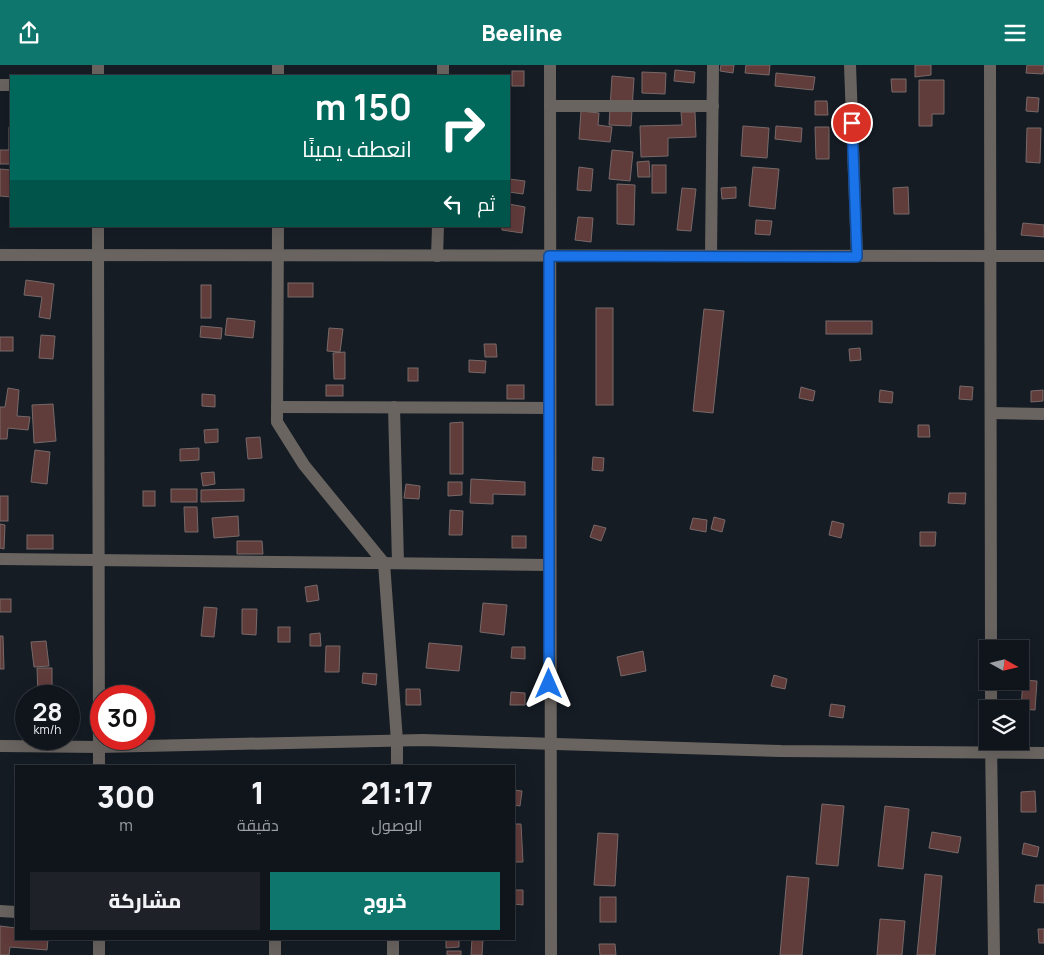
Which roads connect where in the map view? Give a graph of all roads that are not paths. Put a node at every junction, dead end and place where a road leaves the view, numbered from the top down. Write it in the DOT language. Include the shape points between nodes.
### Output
graph roads {
  1 [pos="550,65"];
  2 [pos="713,65"];
  3 [pos="850,65"];
  4 [pos="990,65"];
  5 [pos="550,106"];
  6 [pos="713,106"];
  7 [pos="98,227"];
  8 [pos="278,227"];
  9 [pos="438,227"];
  10 [pos="0,255"];
  11 [pos="98,256"];
  12 [pos="278,256"];
  13 [pos="437,256"];
  14 [pos="549,256"];
  15 [pos="711,256"];
  16 [pos="1044,256"];
  17 [pos="857,257"];
  18 [pos="991,257"];
  19 [pos="277,407"];
  20 [pos="394,407"];
  21 [pos="549,408"];
  22 [pos="991,413"];
  23 [pos="1044,414"];
  24 [pos="0,559"];
  25 [pos="98,559"];
  26 [pos="384,563"];
  27 [pos="398,563"];
  28 [pos="549,565"];
  29 [pos="991,640"];
  30 [pos="99,685"];
  31 [pos="398,741"];
  32 [pos="549,744"];
  33 [pos="0,746"];
  34 [pos="155,746"];
  35 [pos="90,747"];
  36 [pos="979,747"];
  37 [pos="99,750"];
  38 [pos="991,750"];
  39 [pos="1018,750"];
  40 [pos="1044,753"];
  41 [pos="99,765"];
  42 [pos="397,765"];
  43 [pos="0,911"];
  44 [pos="15,912"];
  45 [pos="99,940"];
  46 [pos="275,940"];
  47 [pos="394,940"];
  48 [pos="99,955"];
  49 [pos="275,955"];
  50 [pos="393,955"];
  51 [pos="551,955"];
  52 [pos="994,955"];
  1 -- 5 [label="street"];
  2 -- 6 [label="street"];
  3 -- 17 [label="street"];
  4 -- 18 [label="street"];
  5 -- 6 [label="street"];
  5 -- 14 [label="street"];
  6 -- 15 [label="street"];
  7 -- 11 [label="street"];
  8 -- 12 [label="street"];
  9 -- 13 [label="street"];
  10 -- 11 [label="street"];
  11 -- 12 [label="street"];
  11 -- 25 [label="street"];
  12 -- 13 [label="street"];
  12 -- 19 [label="street"];
  13 -- 14 [label="street"];
  14 -- 15 [label="street"];
  14 -- 21 [label="street"];
  15 -- 17 [label="street"];
  16 -- 18 [label="street"];
  17 -- 18 [label="street"];
  18 -- 22 [label="street"];
  19 -- 20 [label="street"];
  19 -- 26 [label="street" via="277,422 304,465"];
  20 -- 21 [label="street"];
  20 -- 27 [label="street"];
  21 -- 28 [label="street"];
  22 -- 23 [label="street"];
  22 -- 29 [label="street"];
  24 -- 25 [label="street"];
  25 -- 26 [label="street"];
  25 -- 30 [label="street"];
  26 -- 27 [label="street"];
  26 -- 31 [label="street"];
  27 -- 28 [label="street"];
  28 -- 32 [label="street"];
  31 -- 32 [label="street"];
  31 -- 34 [label="street"];
  31 -- 42 [label="street"];
  32 -- 36 [label="street" via="781,751"];
  32 -- 51 [label="street"];
  33 -- 35 [label="street"];
  37 -- 41 [label="street"];
  38 -- 52 [label="street"];
  39 -- 40 [label="street"];
  43 -- 44 [label="street"];
  45 -- 48 [label="street"];
  46 -- 49 [label="street"];
  47 -- 50 [label="street"];
}
